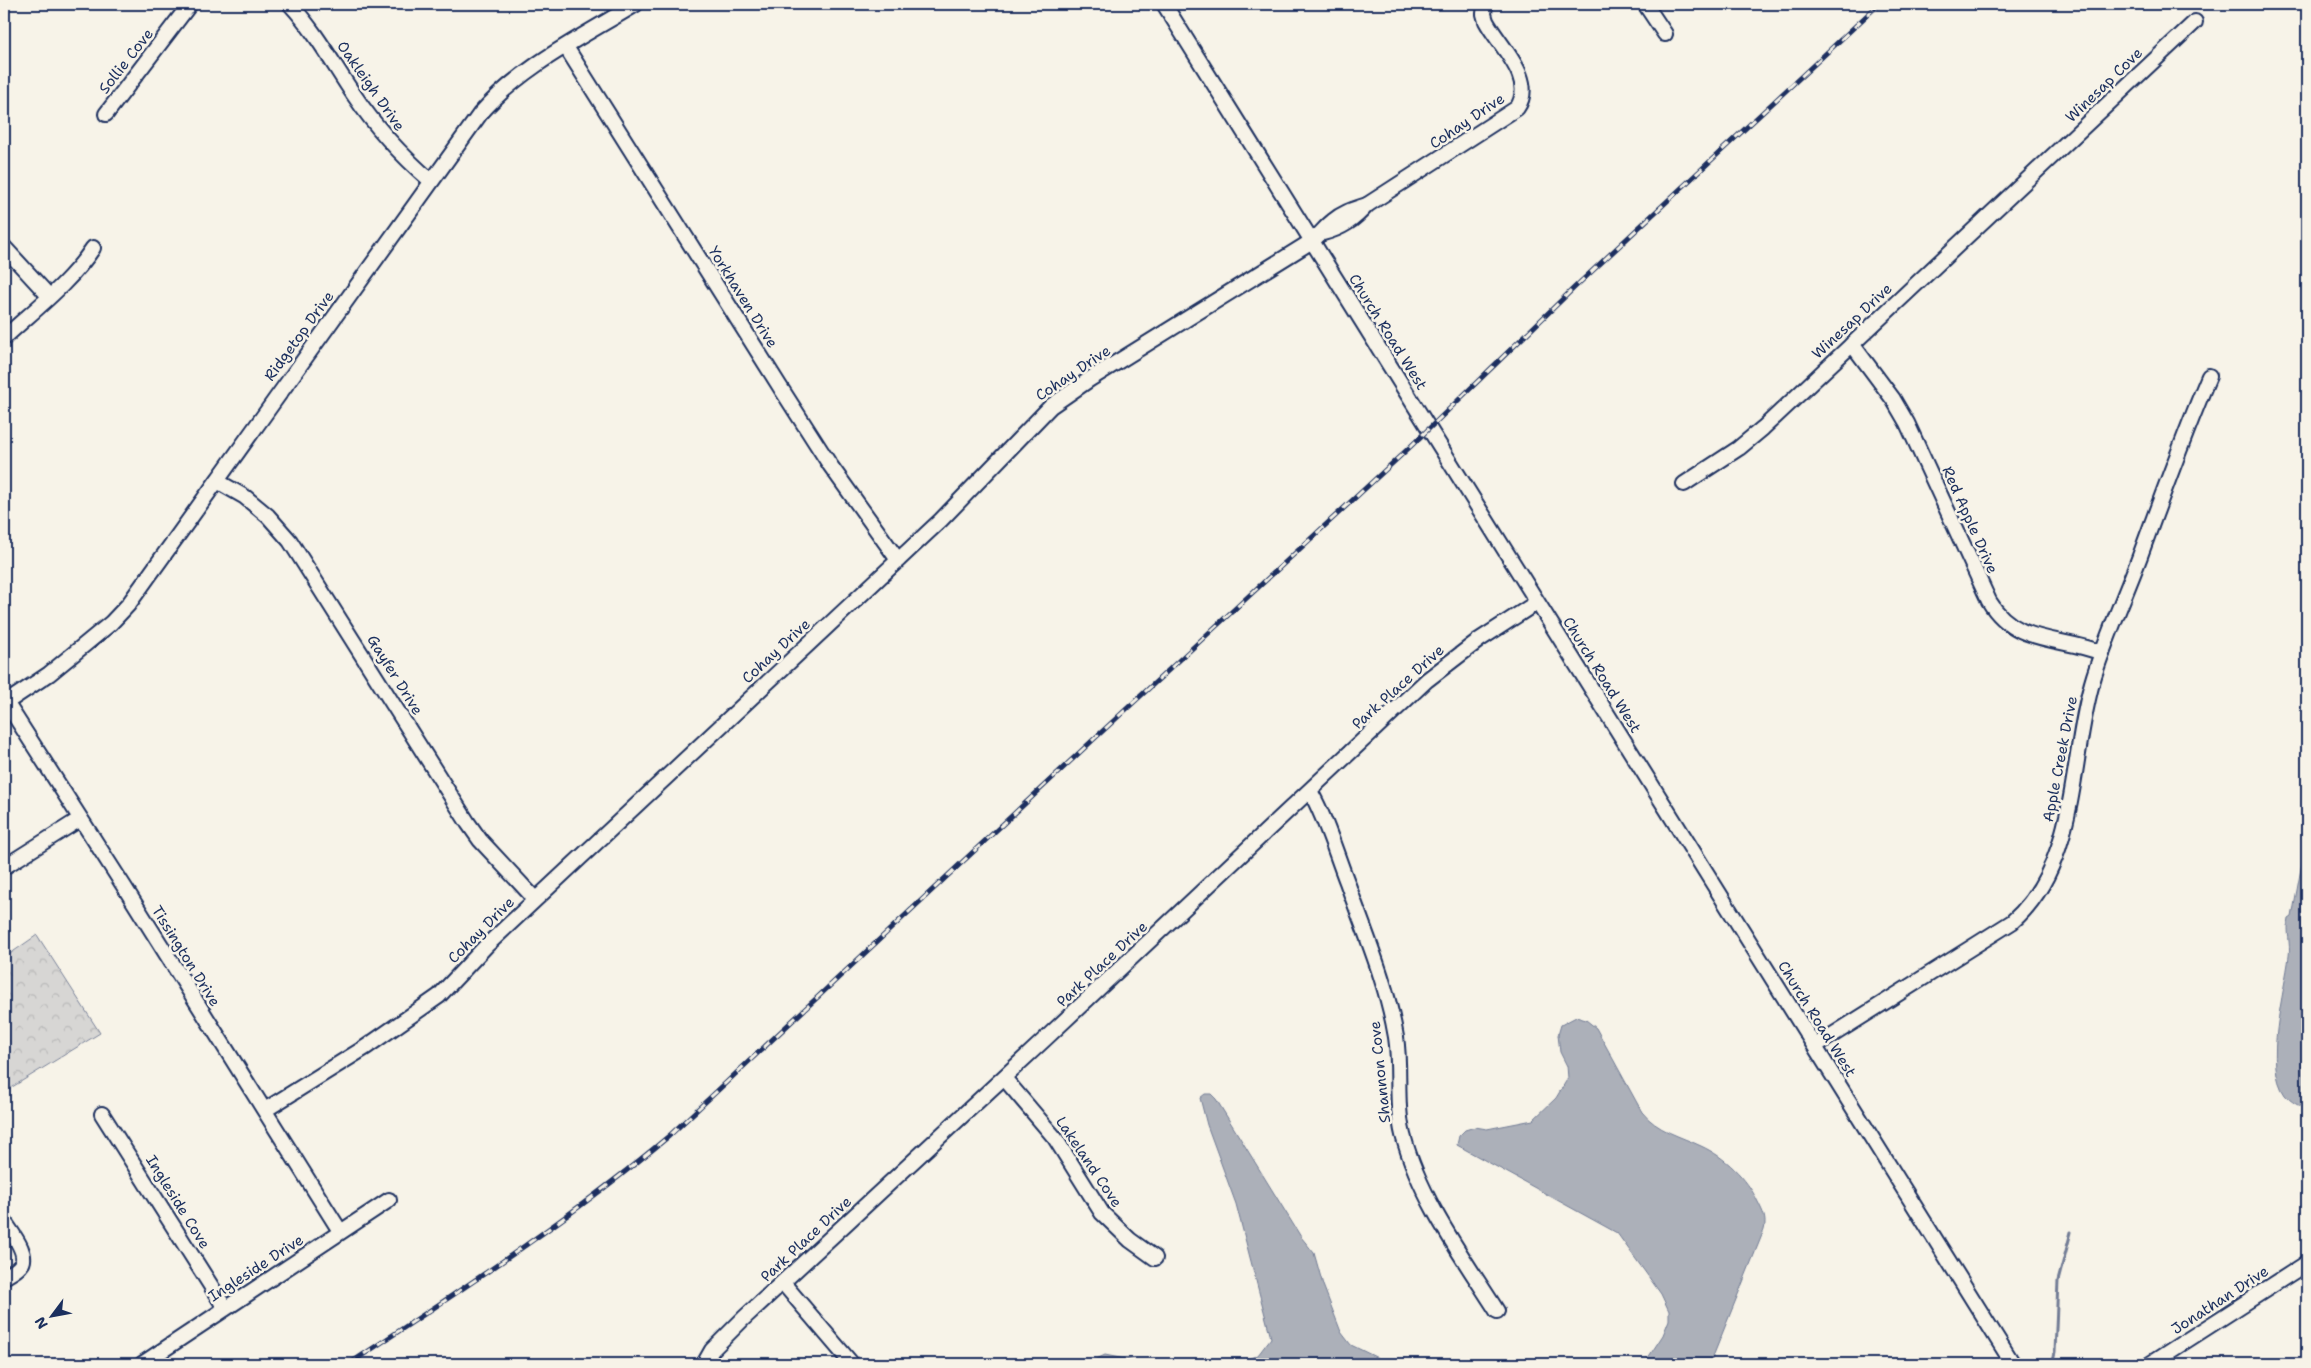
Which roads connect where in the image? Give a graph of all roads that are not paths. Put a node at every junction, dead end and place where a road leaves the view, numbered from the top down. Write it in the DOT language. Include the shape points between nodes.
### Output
graph roads {
  1 [pos="190,4"];
  2 [pos="290,4"];
  3 [pos="636,4"];
  4 [pos="1164,4"];
  5 [pos="1646,4"];
  6 [pos="1483,5"];
  7 [pos="2195,22"];
  8 [pos="1665,34"];
  9 [pos="566,46"];
  10 [pos="106,114"];
  11 [pos="2036,172"];
  12 [pos="432,181"];
  13 [pos="1317,237"];
  14 [pos="4,247"];
  15 [pos="93,248"];
  16 [pos="49,296"];
  17 [pos="4,338"];
  18 [pos="1852,344"];
  19 [pos="2209,376"];
  20 [pos="217,481"];
  21 [pos="1684,484"];
  22 [pos="898,560"];
  23 [pos="1536,602"];
  24 [pos="2102,653"];
  25 [pos="4,702"];
  26 [pos="1310,791"];
  27 [pos="80,819"];
  28 [pos="4,867"];
  29 [pos="535,899"];
  30 [pos="1815,1046"];
  31 [pos="1004,1078"];
  32 [pos="265,1110"];
  33 [pos="102,1114"];
  34 [pos="389,1200"];
  35 [pos="4,1221"];
  36 [pos="340,1231"];
  37 [pos="1155,1258"];
  38 [pos="2307,1263"];
  39 [pos="4,1277"];
  40 [pos="783,1283"];
  41 [pos="225,1308"];
  42 [pos="1498,1311"];
  43 [pos="142,1364"];
  44 [pos="704,1364"];
  45 [pos="852,1364"];
  46 [pos="2013,1364"];
  47 [pos="2150,1364"];
  1 -- 10 [label="street, Sollie Cove"];
  2 -- 12 [label="street, Oakleigh Drive" via="316,34 376,126 408,161"];
  3 -- 9 [label="street, Ridgetop Drive"];
  4 -- 13 [label="street, Church Road West"];
  5 -- 8 [label="street"];
  6 -- 13 [label="street, Cohay Drive" via="1490,30 1522,80 1520,104 1487,130 1367,206 1350,210 1332,221"];
  7 -- 11 [label="street, Winesap Cove"];
  9 -- 12 [label="street, Ridgetop Drive" via="516,79 494,99"];
  9 -- 22 [label="street, Yorkhaven Drive" via="830,465"];
  11 -- 18 [label="street, Winesap Drive"];
  12 -- 20 [label="street, Ridgetop Drive"];
  13 -- 22 [label="street, Cohay Drive" via="1062,397 1041,414 970,491"];
  13 -- 23 [label="street, Church Road West"];
  14 -- 16 [label="street"];
  15 -- 16 [label="street" via="84,262"];
  16 -- 17 [label="street"];
  18 -- 21 [label="street, Winesap Drive" via="1753,437"];
  18 -- 24 [label="street, Red Apple Drive" via="1907,423 1988,601 1998,615 2009,626 2022,632"];
  19 -- 24 [label="street, Apple Creek Drive"];
  20 -- 25 [label="street, Ridgetop Drive" via="120,614 49,674"];
  20 -- 29 [label="street, Gayfer Drive" via="260,509 287,536 468,823 499,862"];
  22 -- 29 [label="street, Cohay Drive"];
  23 -- 26 [label="street, Park Place Drive" via="1478,640 1431,677"];
  23 -- 30 [label="street, Church Road West"];
  24 -- 30 [label="street, Apple Creek Drive" via="2089,695 2075,776 2058,846 2047,877 2029,906 1999,931"];
  25 -- 27 [label="street, Tissington Drive"];
  26 -- 31 [label="street, Park Place Drive"];
  26 -- 42 [label="street, Shannon Cove" via="1329,833 1389,1005 1396,1038 1400,1118 1408,1152 1433,1207"];
  27 -- 28 [label="street"];
  27 -- 32 [label="street, Tissington Drive"];
  29 -- 32 [label="street, Cohay Drive" via="439,996 366,1047"];
  30 -- 46 [label="street, Church Road West"];
  31 -- 37 [label="street, Lakeland Cove" via="1055,1138 1102,1213"];
  31 -- 40 [label="street, Park Place Drive"];
  32 -- 36 [label="street, Tissington Drive"];
  33 -- 41 [label="street, Ingleside Cove"];
  34 -- 36 [label="street, Ingleside Drive"];
  35 -- 39 [label="street" via="24,1258 19,1268"];
  36 -- 41 [label="street, Ingleside Drive"];
  38 -- 47 [label="street, Jonathan Drive"];
  40 -- 44 [label="street, Park Place Drive" via="721,1340"];
  40 -- 45 [label="street"];
  41 -- 43 [label="street, Ingleside Drive"];
}
